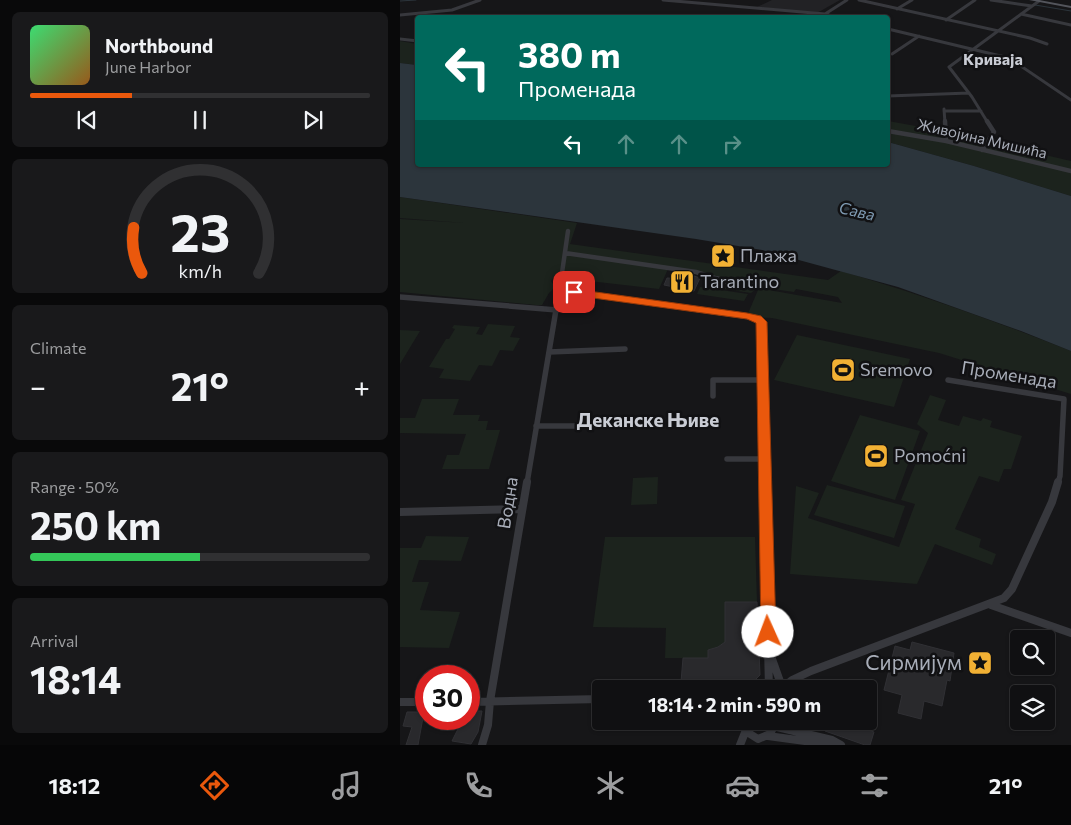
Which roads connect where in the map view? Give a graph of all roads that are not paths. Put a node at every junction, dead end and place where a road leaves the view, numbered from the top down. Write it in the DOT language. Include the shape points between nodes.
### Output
graph roads {
  1 [pos="480,0"];
  2 [pos="663,0"];
  3 [pos="847,0"];
  4 [pos="859,0"];
  5 [pos="912,0"];
  6 [pos="975,0"];
  7 [pos="991,0"];
  8 [pos="1032,3"];
  9 [pos="1071,7"];
  10 [pos="897,9"];
  11 [pos="825,14"];
  12 [pos="1021,14"];
  13 [pos="400,15"];
  14 [pos="828,15"];
  15 [pos="946,20"];
  16 [pos="1071,25"];
  17 [pos="890,29"];
  18 [pos="997,32"];
  19 [pos="919,36"];
  20 [pos="400,39"];
  21 [pos="415,41"];
  22 [pos="1047,44"];
  23 [pos="973,49"];
  24 [pos="892,54"];
  25 [pos="968,93"];
  26 [pos="890,96"];
  27 [pos="1071,100"];
  28 [pos="981,111"];
  29 [pos="890,130"];
  30 [pos="946,142"];
  31 [pos="982,150"];
  32 [pos="1071,171"];
  33 [pos="568,230"];
  34 [pos="565,253"];
  35 [pos="758,286"];
  36 [pos="559,292"];
  37 [pos="400,298"];
  38 [pos="557,310"];
  39 [pos="626,349"];
  40 [pos="549,352"];
  41 [pos="763,380"];
  42 [pos="948,380"];
  43 [pos="712,396"];
  44 [pos="536,426"];
  45 [pos="606,426"];
  46 [pos="727,458"];
  47 [pos="764,459"];
  48 [pos="522,509"];
  49 [pos="400,512"];
  50 [pos="990,604"];
  51 [pos="1071,634"];
  52 [pos="769,650"];
  53 [pos="771,680"];
  54 [pos="778,680"];
  55 [pos="792,680"];
  56 [pos="592,699"];
  57 [pos="480,701"];
  58 [pos="490,701"];
  59 [pos="400,702"];
  60 [pos="415,702"];
  61 [pos="744,730"];
  62 [pos="749,730"];
  63 [pos="770,730"];
  64 [pos="797,730"];
  65 [pos="766,737"];
  66 [pos="482,745"];
  67 [pos="740,745"];
  68 [pos="755,745"];
  69 [pos="834,745"];
  70 [pos="841,745"];
  1 -- 13 [label="street" via="455,10"];
  2 -- 11 [label="street"];
  3 -- 11 [label="street"];
  4 -- 10 [label="street"];
  5 -- 10 [label="street"];
  6 -- 15 [label="street"];
  7 -- 8 [label="street"];
  8 -- 9 [label="main road" via="1039,1"];
  8 -- 12 [label="street"];
  10 -- 15 [label="street"];
  11 -- 14 [label="street"];
  12 -- 16 [label="street"];
  12 -- 18 [label="street"];
  15 -- 18 [label="street"];
  17 -- 19 [label="street"];
  18 -- 22 [label="street"];
  18 -- 23 [label="street"];
  19 -- 23 [label="street"];
  19 -- 24 [label="street"];
  20 -- 21 [label="street"];
  23 -- 25 [label="street" via="949,67"];
  23 -- 27 [label="street" via="1018,63"];
  25 -- 26 [label="street"];
  25 -- 28 [label="street"];
  28 -- 30 [label="street" via="944,109"];
  28 -- 31 [label="street" via="994,132"];
  29 -- 30 [label="street, Живојина Мишића"];
  30 -- 31 [label="street, Живојина Мишића"];
  31 -- 32 [label="street, Живојина Мишића"];
  33 -- 34 [label="street"];
  34 -- 35 [label="street" via="696,272 732,283"];
  34 -- 36 [label="street"];
  36 -- 38 [label="street"];
  36 -- 41 [label="street" via="760,320 763,326"];
  37 -- 38 [label="street"];
  38 -- 40 [label="street, Водна"];
  39 -- 40 [label="street"];
  40 -- 44 [label="street, Водна"];
  41 -- 43 [label="street" via="713,380"];
  41 -- 47 [label="street"];
  42 -- 50 [label="street, Променада" via="1064,399 1060,476 1052,502 1012,589 1002,600"];
  44 -- 45 [label="street"];
  44 -- 48 [label="street, Водна"];
  46 -- 47 [label="street"];
  47 -- 52 [label="street"];
  48 -- 49 [label="street"];
  48 -- 58 [label="street, Водна"];
  50 -- 51 [label="street"];
  50 -- 55 [label="street"];
  52 -- 53 [label="street"];
  52 -- 54 [label="street"];
  56 -- 58 [label="street"];
  57 -- 58 [label="street"];
  58 -- 66 [label="street, Водна"];
  59 -- 60 [label="street"];
  61 -- 67 [label="street"];
  62 -- 65 [label="street" via="752,737"];
  63 -- 65 [label="street"];
  64 -- 70 [label="street"];
  65 -- 68 [label="street"];
  65 -- 69 [label="street"];
}
